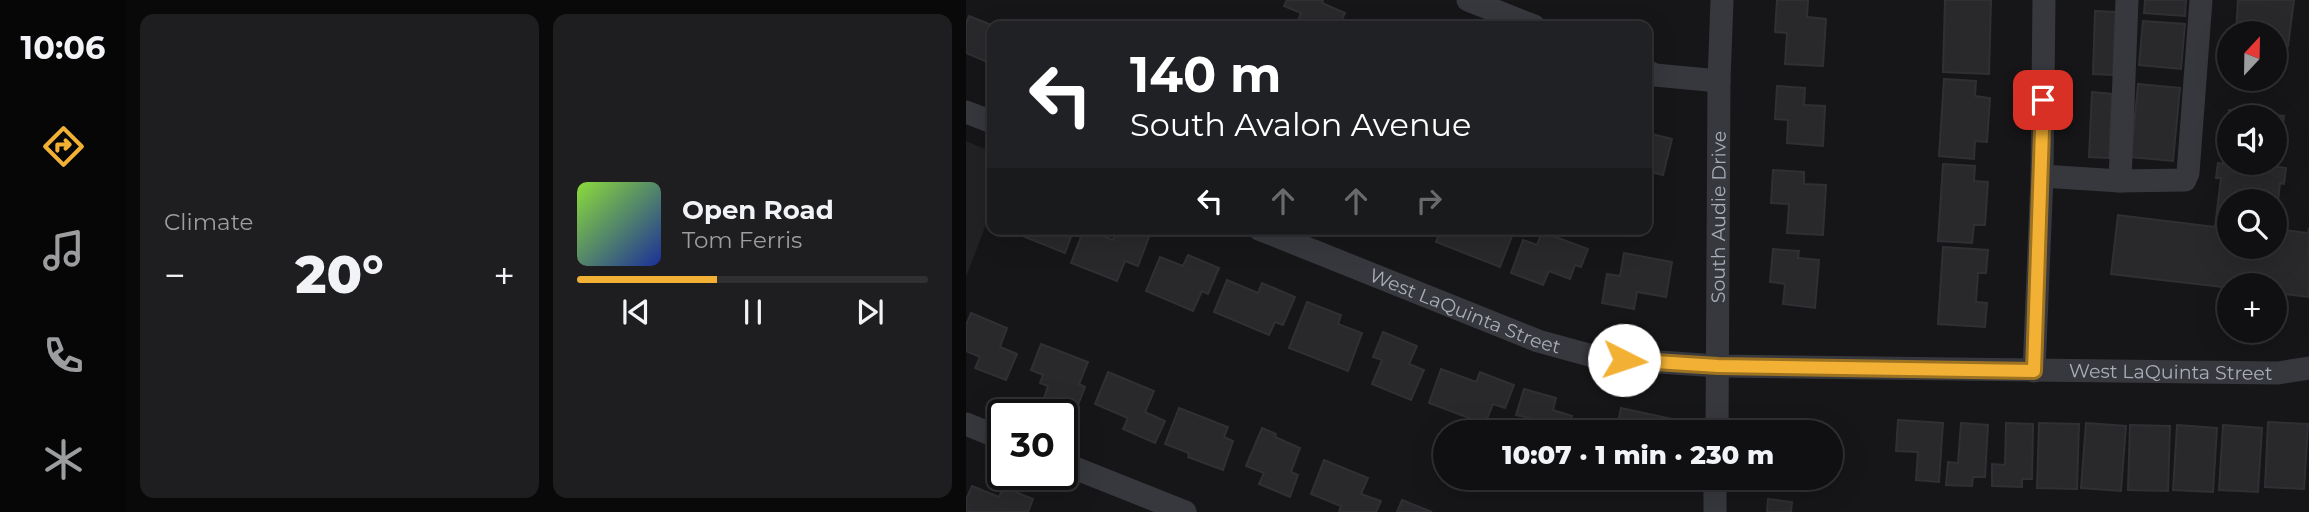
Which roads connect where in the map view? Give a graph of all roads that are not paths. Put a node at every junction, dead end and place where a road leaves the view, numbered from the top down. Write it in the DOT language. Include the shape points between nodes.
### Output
graph roads {
  1 [pos="1468,0"];
  2 [pos="1722,0"];
  3 [pos="2044,0"];
  4 [pos="2127,0"];
  5 [pos="2201,0"];
  6 [pos="1521,21"];
  7 [pos="1652,74"];
  8 [pos="1718,81"];
  9 [pos="966,112"];
  10 [pos="987,120"];
  11 [pos="2042,176"];
  12 [pos="2120,181"];
  13 [pos="1274,235"];
  14 [pos="1718,366"];
  15 [pos="2309,368"];
  16 [pos="2034,371"];
  17 [pos="1717,420"];
  18 [pos="966,424"];
  19 [pos="987,433"];
  20 [pos="1078,469"];
  21 [pos="1716,490"];
  22 [pos="1185,512"];
  23 [pos="1715,512"];
  1 -- 6 [label="street"];
  2 -- 8 [label="street, South Audie Drive"];
  3 -- 11 [label="street"];
  4 -- 12 [label="street"];
  5 -- 12 [label="street" via="2185,180"];
  7 -- 8 [label="street"];
  8 -- 14 [label="street, South Audie Drive"];
  9 -- 10 [label="street"];
  11 -- 12 [label="street"];
  11 -- 16 [label="street"];
  13 -- 14 [label="street, West LaQuinta Street" via="1538,341 1600,358"];
  14 -- 16 [label="street, West LaQuinta Street"];
  14 -- 17 [label="street, South Audie Drive"];
  15 -- 16 [label="street, West LaQuinta Street" via="2278,373"];
  18 -- 19 [label="street"];
  20 -- 22 [label="street"];
  21 -- 23 [label="street"];
}
